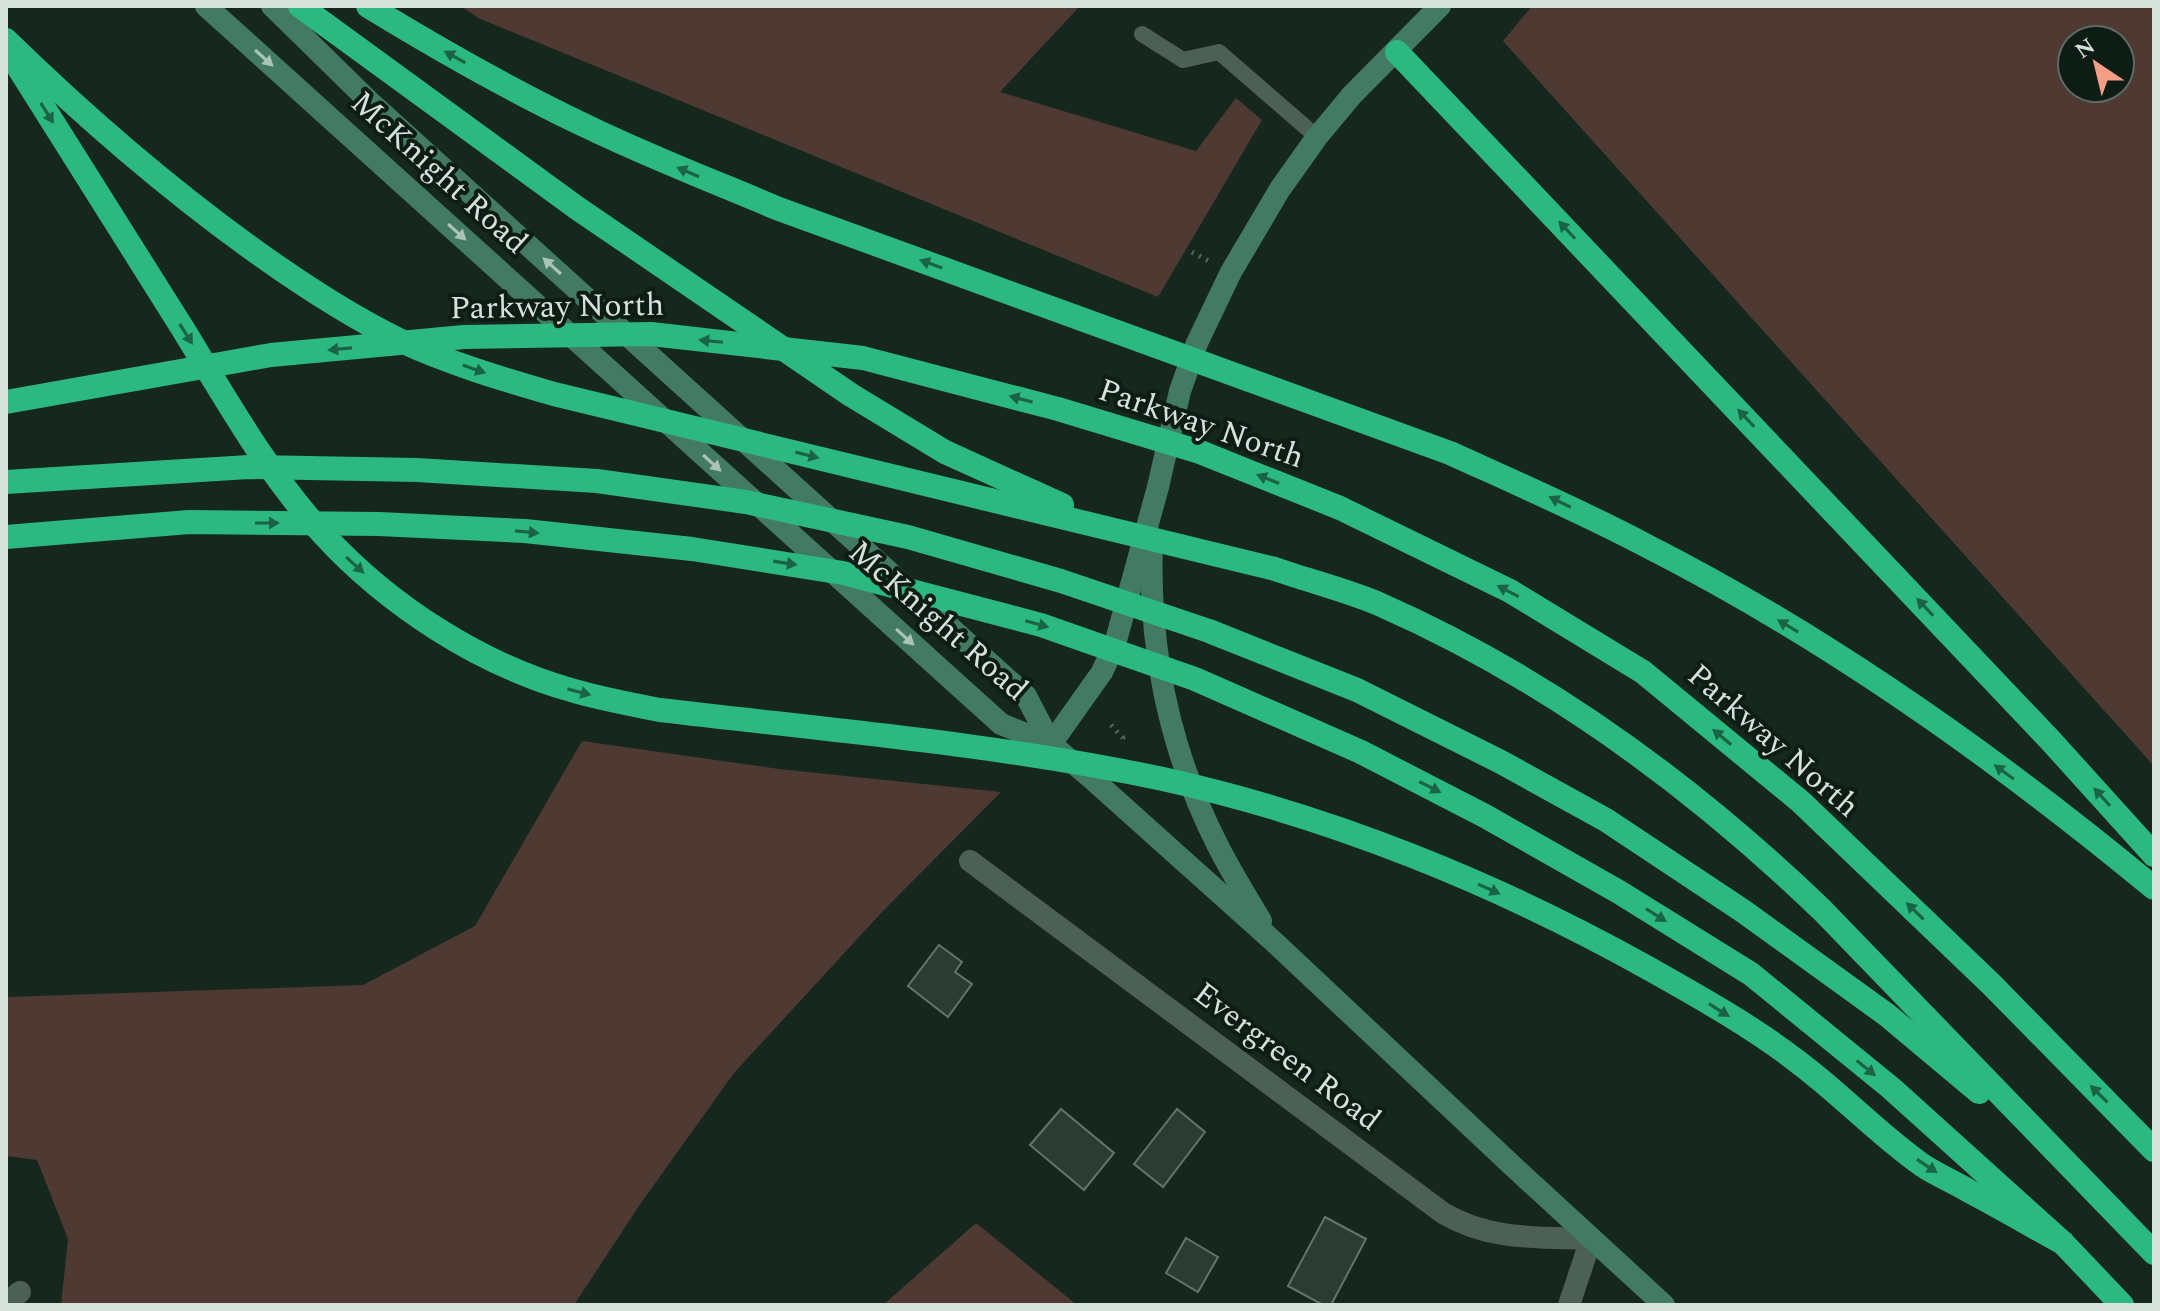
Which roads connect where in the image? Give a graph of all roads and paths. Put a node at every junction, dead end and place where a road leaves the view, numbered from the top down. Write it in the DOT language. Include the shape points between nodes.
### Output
graph roads {
  1 [pos="206,6"];
  2 [pos="272,6"];
  3 [pos="300,6"];
  4 [pos="368,6"];
  5 [pos="1440,6"];
  6 [pos="1142,34"];
  7 [pos="6,40"];
  8 [pos="6,47"];
  9 [pos="1397,52"];
  10 [pos="1317,137"];
  11 [pos="6,402"];
  12 [pos="6,482"];
  13 [pos="1158,487"];
  14 [pos="1126,533"];
  15 [pos="6,537"];
  16 [pos="1111,725"];
  17 [pos="1051,744"];
  18 [pos="1114,749"];
  19 [pos="2154,855"];
  20 [pos="970,861"];
  21 [pos="2154,888"];
  22 [pos="1272,940"];
  23 [pos="2154,1150"];
  24 [pos="1591,1239"];
  25 [pos="2063,1243"];
  26 [pos="2154,1254"];
  27 [pos="1569,1305"];
  28 [pos="1664,1305"];
  29 [pos="2122,1305"];
  1 -- 17 [label="main road, McKnight Road, one-way" via="1001,724"];
  17 -- 2 [label="main road, McKnight Road, one-way" via="1026,696 372,104"];
  3 -- 14 [label="highway" via="577,208 873,409 945,452"];
  21 -- 4 [label="highway, one-way" via="2036,796 1835,655 1744,599 1552,498 1450,453 779,209 668,163 504,85"];
  5 -- 9 [label="main road, Evergreen Road"];
  6 -- 10 [label="lane" via="1183,60 1219,52"];
  7 -- 14 [label="highway, one-way" via="102,131 213,220 306,287 401,341 554,394"];
  8 -- 25 [label="highway, one-way" via="273,471 353,564 441,630 526,675 611,701 996,750 1165,780 1246,800 1417,859 1570,927 1720,1010 1797,1061 1923,1165"];
  9 -- 10 [label="main road, Evergreen Road"];
  19 -- 9 [label="highway, one-way"];
  10 -- 13 [label="main road, Evergreen Road" via="1231,272 1197,343"];
  23 -- 11 [label="highway, Parkway North, one-way" via="1801,802 1643,672 1510,591 1340,508 1200,452 863,358 651,334 464,337 271,355"];
  12 -- 26 [label="highway" via="249,467 597,481 746,502 908,537 1209,631 1357,690 1606,820 1887,1015 2021,1127"];
  13 -- 17 [label="main road, Evergreen Road" via="1115,644"];
  13 -- 22 [label="main road, Evergreen Road" via="1151,577 1170,720 1199,806"];
  14 -- 26 [label="highway" via="1275,569 1375,603 1474,650 1610,735 1725,822 1822,910"];
  15 -- 25 [label="highway, one-way" via="189,522 525,531 692,549 843,573 1041,625 1195,679 1361,752 1619,892 1751,974 1891,1088"];
  16 -- 18 [label="path" via="1123,738"];
  17 -- 22 [label="main road, Evergreen Road"];
  20 -- 24 [label="street, Evergreen Road" via="1443,1213 1482,1232"];
  22 -- 24 [label="main road, Evergreen Road"];
  24 -- 27 [label="street"];
  24 -- 28 [label="main road, Evergreen Road"];
  25 -- 29 [label="highway"];
}
